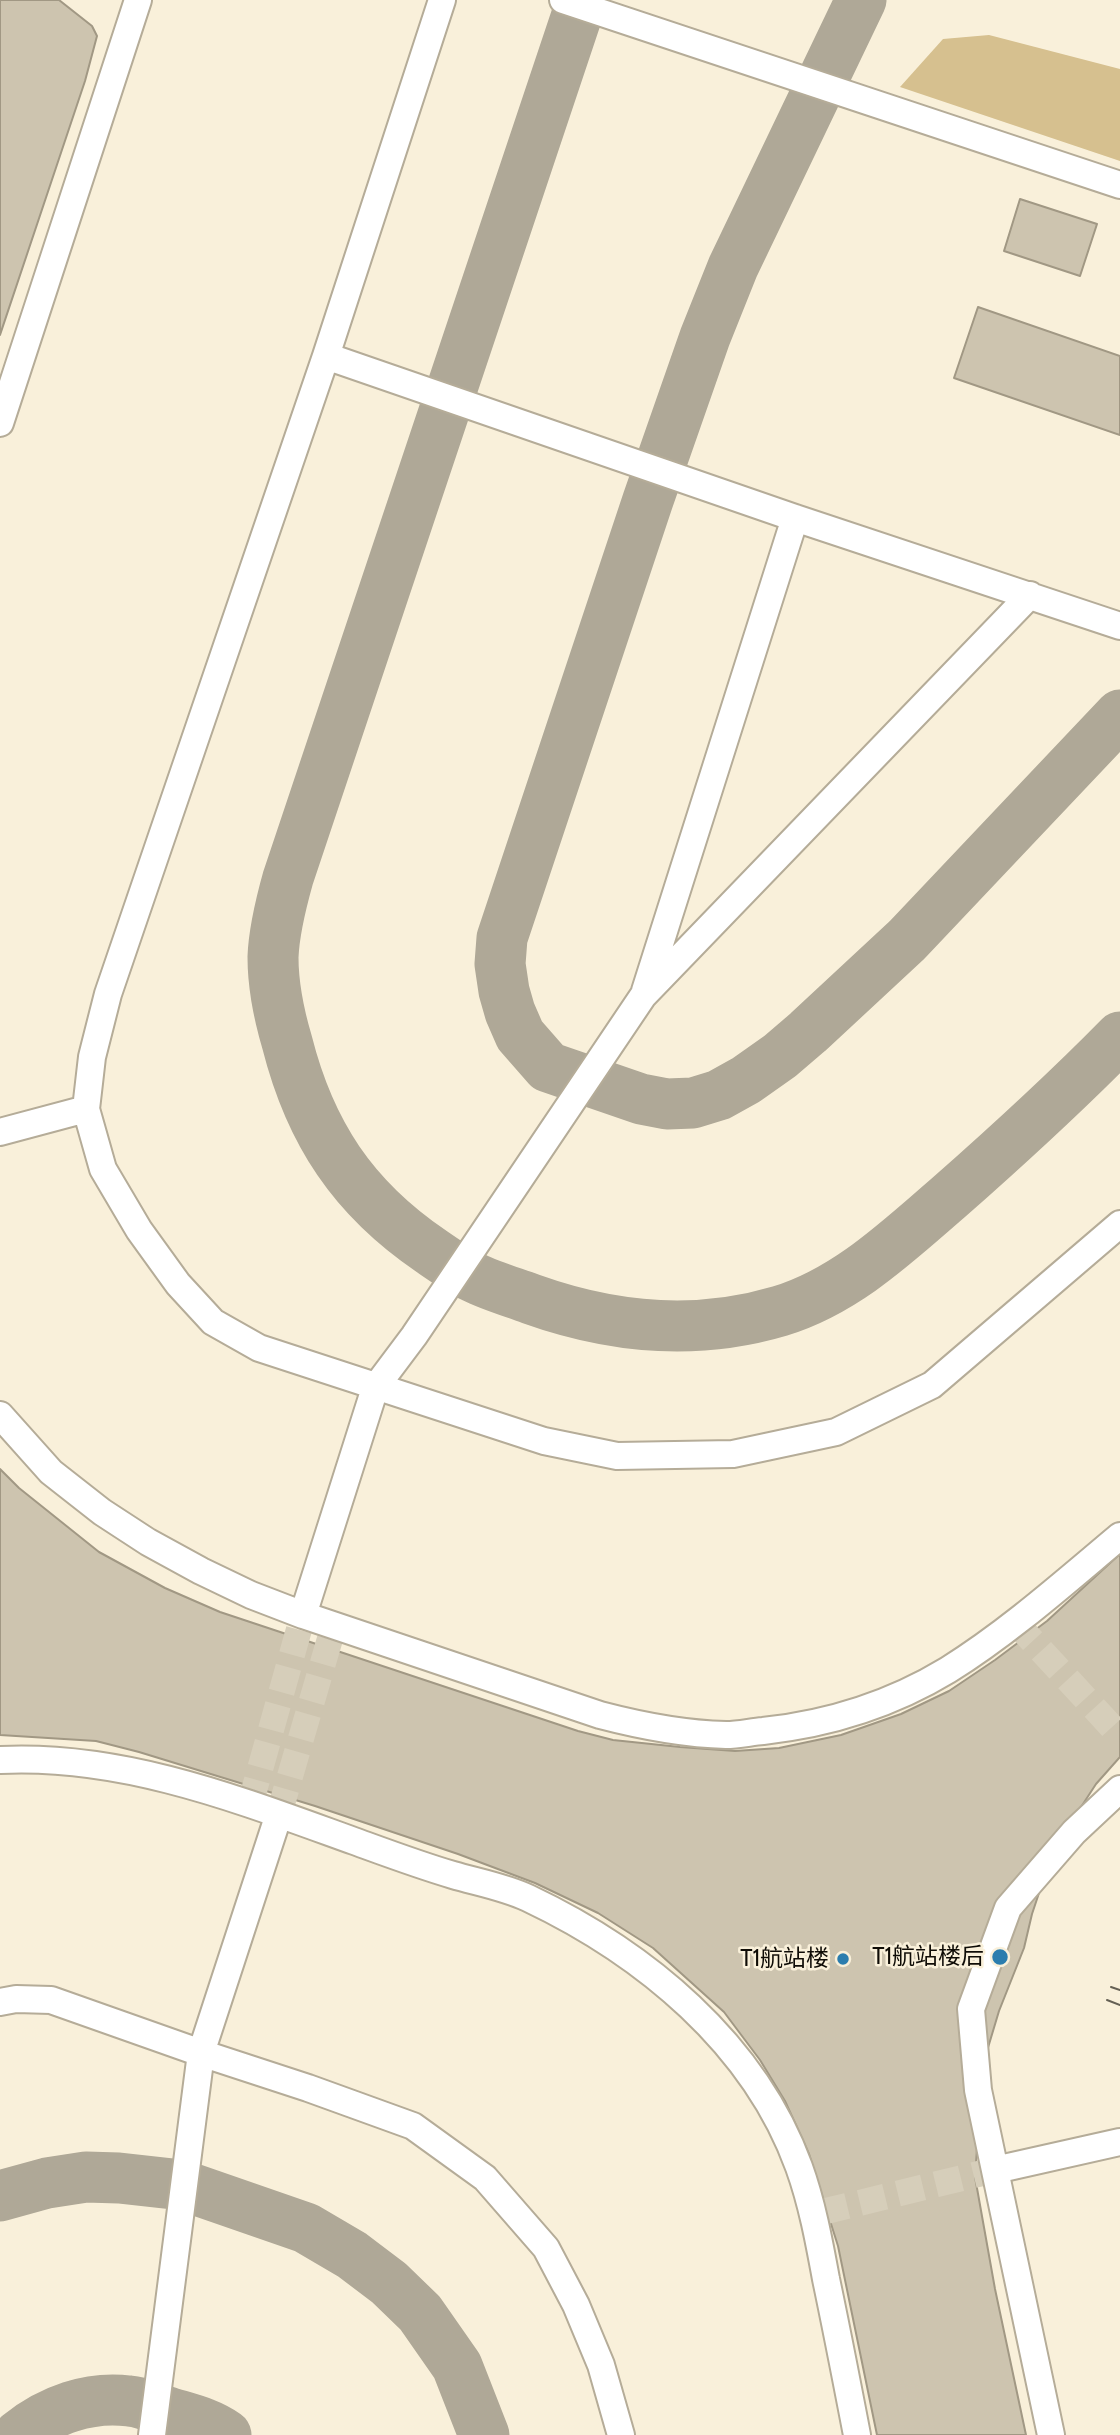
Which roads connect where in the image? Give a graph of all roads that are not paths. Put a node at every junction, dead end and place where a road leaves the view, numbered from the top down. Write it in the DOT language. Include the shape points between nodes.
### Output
graph roads {
  1 [pos="138,0"];
  2 [pos="442,0"];
  3 [pos="563,0"];
  4 [pos="1120,186"];
  5 [pos="326,356"];
  6 [pos="0,423"];
  7 [pos="795,518"];
  8 [pos="1030,596"];
  9 [pos="1120,626"];
  10 [pos="643,996"];
  11 [pos="86,1109"];
  12 [pos="0,1132"];
  13 [pos="1120,1224"];
  14 [pos="376,1388"];
  15 [pos="0,1415"];
  16 [pos="1120,1536"];
  17 [pos="303,1615"];
  18 [pos="0,1760"];
  19 [pos="1120,1788"];
  20 [pos="279,1814"];
  21 [pos="0,2002"];
  22 [pos="201,2053"];
  23 [pos="1120,2141"];
  24 [pos="995,2170"];
  25 [pos="152,2435"];
  26 [pos="621,2435"];
  27 [pos="857,2435"];
  28 [pos="1051,2435"];
  1 -- 6 [label="lane"];
  2 -- 5 [label="lane"];
  3 -- 4 [label="lane"];
  5 -- 7 [label="lane"];
  5 -- 11 [label="lane" via="108,994 92,1057"];
  7 -- 8 [label="lane"];
  7 -- 10 [label="lane"];
  8 -- 9 [label="lane"];
  8 -- 10 [label="lane"];
  10 -- 14 [label="lane"];
  11 -- 12 [label="lane"];
  11 -- 14 [label="lane" via="103,1169 133,1220 178,1284 213,1322 259,1348"];
  13 -- 14 [label="lane" via="932,1385 836,1432 733,1454 617,1456 544,1441"];
  14 -- 17 [label="lane"];
  15 -- 17 [label="lane" via="51,1472 102,1512 201,1571"];
  16 -- 17 [label="lane" via="1040,1603 948,1670 889,1700 806,1726 729,1735 641,1726 600,1715"];
  18 -- 20 [label="lane" via="29,1758 114,1767 192,1785"];
  19 -- 24 [label="lane" via="1073,1832 1008,1908 971,2009 978,2090"];
  20 -- 22 [label="lane"];
  20 -- 27 [label="lane" via="526,1897 606,1939 674,1992 727,2043 772,2109 818,2212"];
  21 -- 22 [label="lane" via="51,2000"];
  22 -- 25 [label="lane"];
  22 -- 26 [label="lane" via="413,2126 485,2178 546,2248 601,2365"];
  23 -- 24 [label="lane"];
  24 -- 28 [label="lane"];
}
